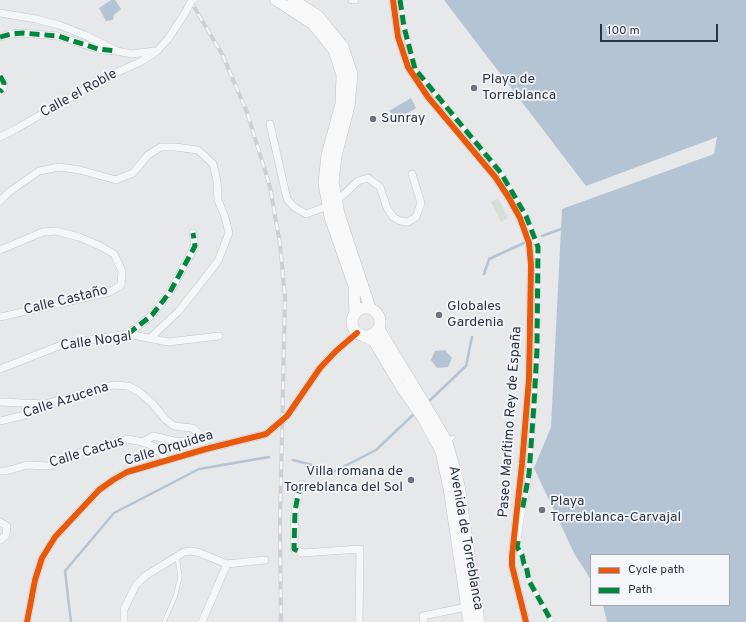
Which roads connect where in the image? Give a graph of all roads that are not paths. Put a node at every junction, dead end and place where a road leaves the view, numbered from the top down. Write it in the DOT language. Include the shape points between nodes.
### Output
graph roads {
  1 [pos="192,0"];
  2 [pos="276,0"];
  3 [pos="293,0"];
  4 [pos="393,0"];
  5 [pos="400,0"];
  6 [pos="0,13"];
  7 [pos="0,37"];
  8 [pos="157,51"];
  9 [pos="117,52"];
  10 [pos="0,76"];
  11 [pos="0,92"];
  12 [pos="270,124"];
  13 [pos="0,137"];
  14 [pos="412,174"];
  15 [pos="0,202"];
  16 [pos="332,204"];
  17 [pos="193,233"];
  18 [pos="0,250"];
  19 [pos="370,308"];
  20 [pos="355,314"];
  21 [pos="0,317"];
  22 [pos="378,329"];
  23 [pos="128,334"];
  24 [pos="360,334"];
  25 [pos="219,336"];
  26 [pos="150,338"];
  27 [pos="0,369"];
  28 [pos="0,402"];
  29 [pos="418,402"];
  30 [pos="45,404"];
  31 [pos="426,415"];
  32 [pos="0,421"];
  33 [pos="143,442"];
  34 [pos="167,460"];
  35 [pos="0,471"];
  36 [pos="302,484"];
  37 [pos="0,522"];
  38 [pos="0,540"];
  39 [pos="177,556"];
  40 [pos="265,560"];
  41 [pos="227,564"];
  42 [pos="466,607"];
  43 [pos="424,619"];
  44 [pos="27,622"];
  45 [pos="124,622"];
  46 [pos="164,622"];
  47 [pos="202,622"];
  48 [pos="359,622"];
  49 [pos="469,622"];
  50 [pos="479,622"];
  51 [pos="526,622"];
  52 [pos="552,622"];
  1 -- 8 [label="street, Calle el Roble, bridge" via="168,39"];
  2 -- 16 [label="main road" via="313,24 334,50 342,75 341,104 327,155 324,183"];
  3 -- 16 [label="main road" via="318,16 343,47 352,74 349,106 336,156"];
  4 -- 51 [label="street, Paseo Marítimo Rey de España" via="398,37 413,75 496,178 520,218 531,252 529,378 512,556 512,566"];
  5 -- 52 [label="street" via="415,69 501,173 526,216 538,247 534,404 528,481 517,547 526,565 529,581"];
  6 -- 9 [label="street" via="59,25 88,36"];
  7 -- 9 [label="street" via="22,33 58,36 98,49"];
  8 -- 9 [label="street" via="132,54"];
  8 -- 13 [label="street, Calle el Roble"];
  10 -- 11 [label="street" via="4,83"];
  12 -- 16 [label="street" via="287,199 306,214"];
  14 -- 16 [label="street" via="421,203 416,217 408,222 393,217 380,187 368,178 358,181"];
  15 -- 26 [label="street" via="9,192 39,171 59,167 116,180 133,173 148,155 162,147 198,150 213,164 218,200 229,233 218,261 178,312"];
  16 -- 19 [label="main road" via="339,214"];
  16 -- 20 [label="main road" via="330,217 354,286"];
  17 -- 23 [label="street" via="195,246 170,292 152,315"];
  18 -- 21 [label="street, Calle Castaño" via="43,232 56,231 79,237 114,254 122,271 121,285 110,292"];
  19 -- 20 [label="main road" via="362,309"];
  19 -- 22 [label="main road" via="379,317"];
  20 -- 24 [label="main road" via="353,326"];
  22 -- 24 [label="main road" via="372,335"];
  22 -- 29 [label="main road, Avenida de Torreblanca" via="408,379"];
  23 -- 26 [label="street, Calle Nogal"];
  23 -- 27 [label="street, Calle Nogal" via="64,344"];
  24 -- 29 [label="main road, Avenida de Torreblanca" via="374,341 400,385"];
  24 -- 34 [label="street, Calle Orquidea" via="336,351 320,368 287,416 266,434"];
  25 -- 26 [label="street, Calle Nogal" via="168,342"];
  28 -- 30 [label="street"];
  29 -- 31 [label="main road, Avenida de Torreblanca"];
  30 -- 32 [label="street, Calle Azucena" via="25,414"];
  30 -- 33 [label="street, Calle Azucena" via="113,385 128,386 154,404 174,426 192,428 198,433 193,440 179,442 153,436"];
  31 -- 42 [label="main road, Avenida de Torreblanca" via="441,452 449,488"];
  31 -- 50 [label="main road, Avenida de Torreblanca" via="450,440"];
  33 -- 34 [label="street, Calle Cactus" via="155,447"];
  33 -- 35 [label="street, Calle Cactus" via="128,440 99,447 50,466 27,465"];
  34 -- 44 [label="street, Calle Orquidea" via="127,472 113,480 100,490 55,538 42,558"];
  36 -- 48 [label="street" via="296,511 294,550 302,552 360,549"];
  37 -- 38 [label="street" via="7,526 6,535"];
  39 -- 41 [label="street" via="191,551"];
  39 -- 45 [label="street" via="145,576 136,585 124,609"];
  39 -- 46 [label="lane" via="180,577"];
  40 -- 41 [label="street"];
  41 -- 47 [label="street"];
  42 -- 43 [label="street"];
  42 -- 49 [label="main road, Avenida de Torreblanca"];
}
